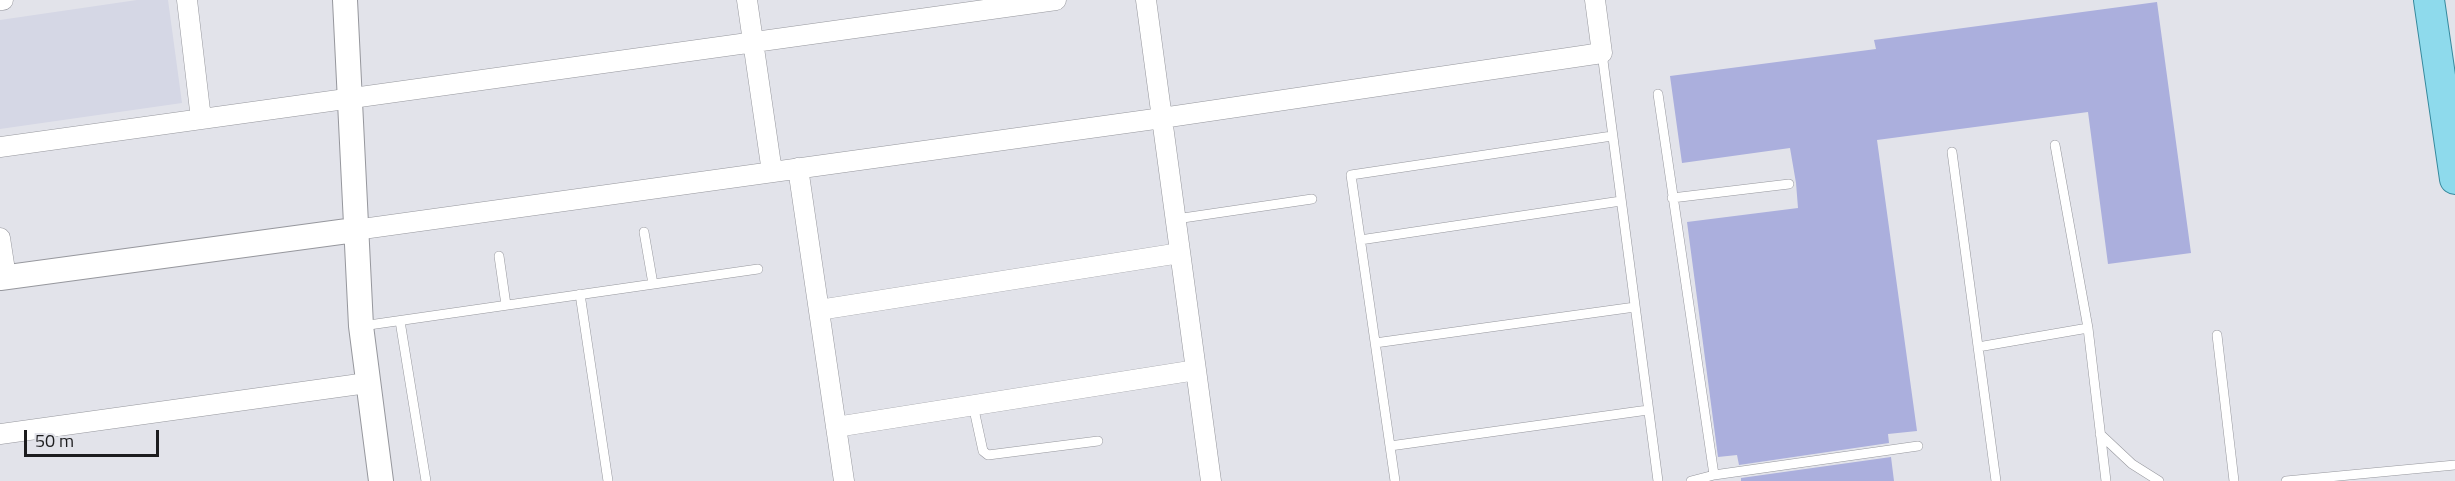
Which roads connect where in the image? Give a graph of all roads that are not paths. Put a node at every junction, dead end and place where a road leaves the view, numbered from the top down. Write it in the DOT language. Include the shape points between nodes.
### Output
graph roads {
  1 [pos="187,0"];
  2 [pos="345,0"];
  3 [pos="747,0"];
  4 [pos="1056,0"];
  5 [pos="1146,0"];
  6 [pos="1595,0"];
  7 [pos="2429,0"];
  8 [pos="753,42"];
  9 [pos="1602,52"];
  10 [pos="1658,94"];
  11 [pos="350,98"];
  12 [pos="1162,118"];
  13 [pos="201,119"];
  14 [pos="1612,136"];
  15 [pos="2055,145"];
  16 [pos="0,147"];
  17 [pos="1952,152"];
  18 [pos="798,168"];
  19 [pos="772,172"];
  20 [pos="2455,179"];
  21 [pos="1789,184"];
  22 [pos="1672,198"];
  23 [pos="1312,199"];
  24 [pos="1621,201"];
  25 [pos="1176,219"];
  26 [pos="355,230"];
  27 [pos="644,232"];
  28 [pos="0,238"];
  29 [pos="1360,240"];
  30 [pos="1180,253"];
  31 [pos="499,256"];
  32 [pos="758,269"];
  33 [pos="3,278"];
  34 [pos="653,284"];
  35 [pos="580,294"];
  36 [pos="506,305"];
  37 [pos="1635,307"];
  38 [pos="819,310"];
  39 [pos="400,321"];
  40 [pos="361,326"];
  41 [pos="2088,328"];
  42 [pos="2217,335"];
  43 [pos="1375,343"];
  44 [pos="1978,347"];
  45 [pos="1196,370"];
  46 [pos="367,383"];
  47 [pos="973,405"];
  48 [pos="1648,410"];
  49 [pos="836,427"];
  50 [pos="2100,433"];
  51 [pos="0,434"];
  52 [pos="1098,441"];
  53 [pos="1390,446"];
  54 [pos="1918,447"];
  55 [pos="2455,465"];
  56 [pos="1714,475"];
  57 [pos="381,481"];
  58 [pos="426,481"];
  59 [pos="608,481"];
  60 [pos="844,481"];
  61 [pos="1211,481"];
  62 [pos="1395,481"];
  63 [pos="1658,481"];
  64 [pos="1691,481"];
  65 [pos="1996,481"];
  66 [pos="2106,481"];
  67 [pos="2159,481"];
  68 [pos="2234,481"];
  69 [pos="2286,481"];
  1 -- 13 [label="street"];
  2 -- 11 [label="street"];
  3 -- 8 [label="street"];
  4 -- 8 [label="street"];
  5 -- 12 [label="street"];
  6 -- 9 [label="street"];
  7 -- 20 [label="main road"];
  8 -- 11 [label="street"];
  8 -- 19 [label="street"];
  9 -- 12 [label="street"];
  9 -- 14 [label="lane"];
  10 -- 22 [label="lane"];
  11 -- 13 [label="street"];
  11 -- 26 [label="street"];
  12 -- 18 [label="street"];
  12 -- 25 [label="street"];
  13 -- 16 [label="street"];
  14 -- 24 [label="lane"];
  14 -- 29 [label="lane" via="1351,175"];
  15 -- 41 [label="lane"];
  17 -- 44 [label="lane"];
  18 -- 19 [label="street"];
  18 -- 38 [label="street"];
  19 -- 26 [label="street"];
  21 -- 22 [label="lane"];
  22 -- 56 [label="lane"];
  23 -- 25 [label="lane"];
  24 -- 29 [label="lane"];
  24 -- 37 [label="lane"];
  25 -- 30 [label="street"];
  26 -- 33 [label="street"];
  26 -- 40 [label="street"];
  27 -- 34 [label="lane"];
  28 -- 33 [label="street"];
  29 -- 43 [label="lane"];
  30 -- 38 [label="street"];
  30 -- 45 [label="street"];
  31 -- 36 [label="lane"];
  32 -- 34 [label="lane"];
  34 -- 35 [label="lane"];
  35 -- 36 [label="lane"];
  35 -- 59 [label="lane"];
  36 -- 39 [label="lane"];
  37 -- 43 [label="lane"];
  37 -- 48 [label="lane"];
  38 -- 49 [label="street"];
  39 -- 40 [label="lane"];
  39 -- 58 [label="lane"];
  40 -- 46 [label="street"];
  41 -- 44 [label="lane"];
  41 -- 50 [label="lane"];
  42 -- 68 [label="lane"];
  43 -- 53 [label="lane"];
  44 -- 65 [label="lane"];
  45 -- 47 [label="street"];
  45 -- 61 [label="street"];
  46 -- 51 [label="street"];
  46 -- 57 [label="street"];
  47 -- 49 [label="street"];
  47 -- 52 [label="lane" via="983,451 988,455"];
  48 -- 53 [label="lane"];
  48 -- 63 [label="lane"];
  49 -- 60 [label="street"];
  50 -- 66 [label="lane"];
  50 -- 67 [label="lane" via="2132,464"];
  53 -- 62 [label="lane"];
  54 -- 56 [label="lane"];
  55 -- 69 [label="lane"];
  56 -- 64 [label="lane"];
}
